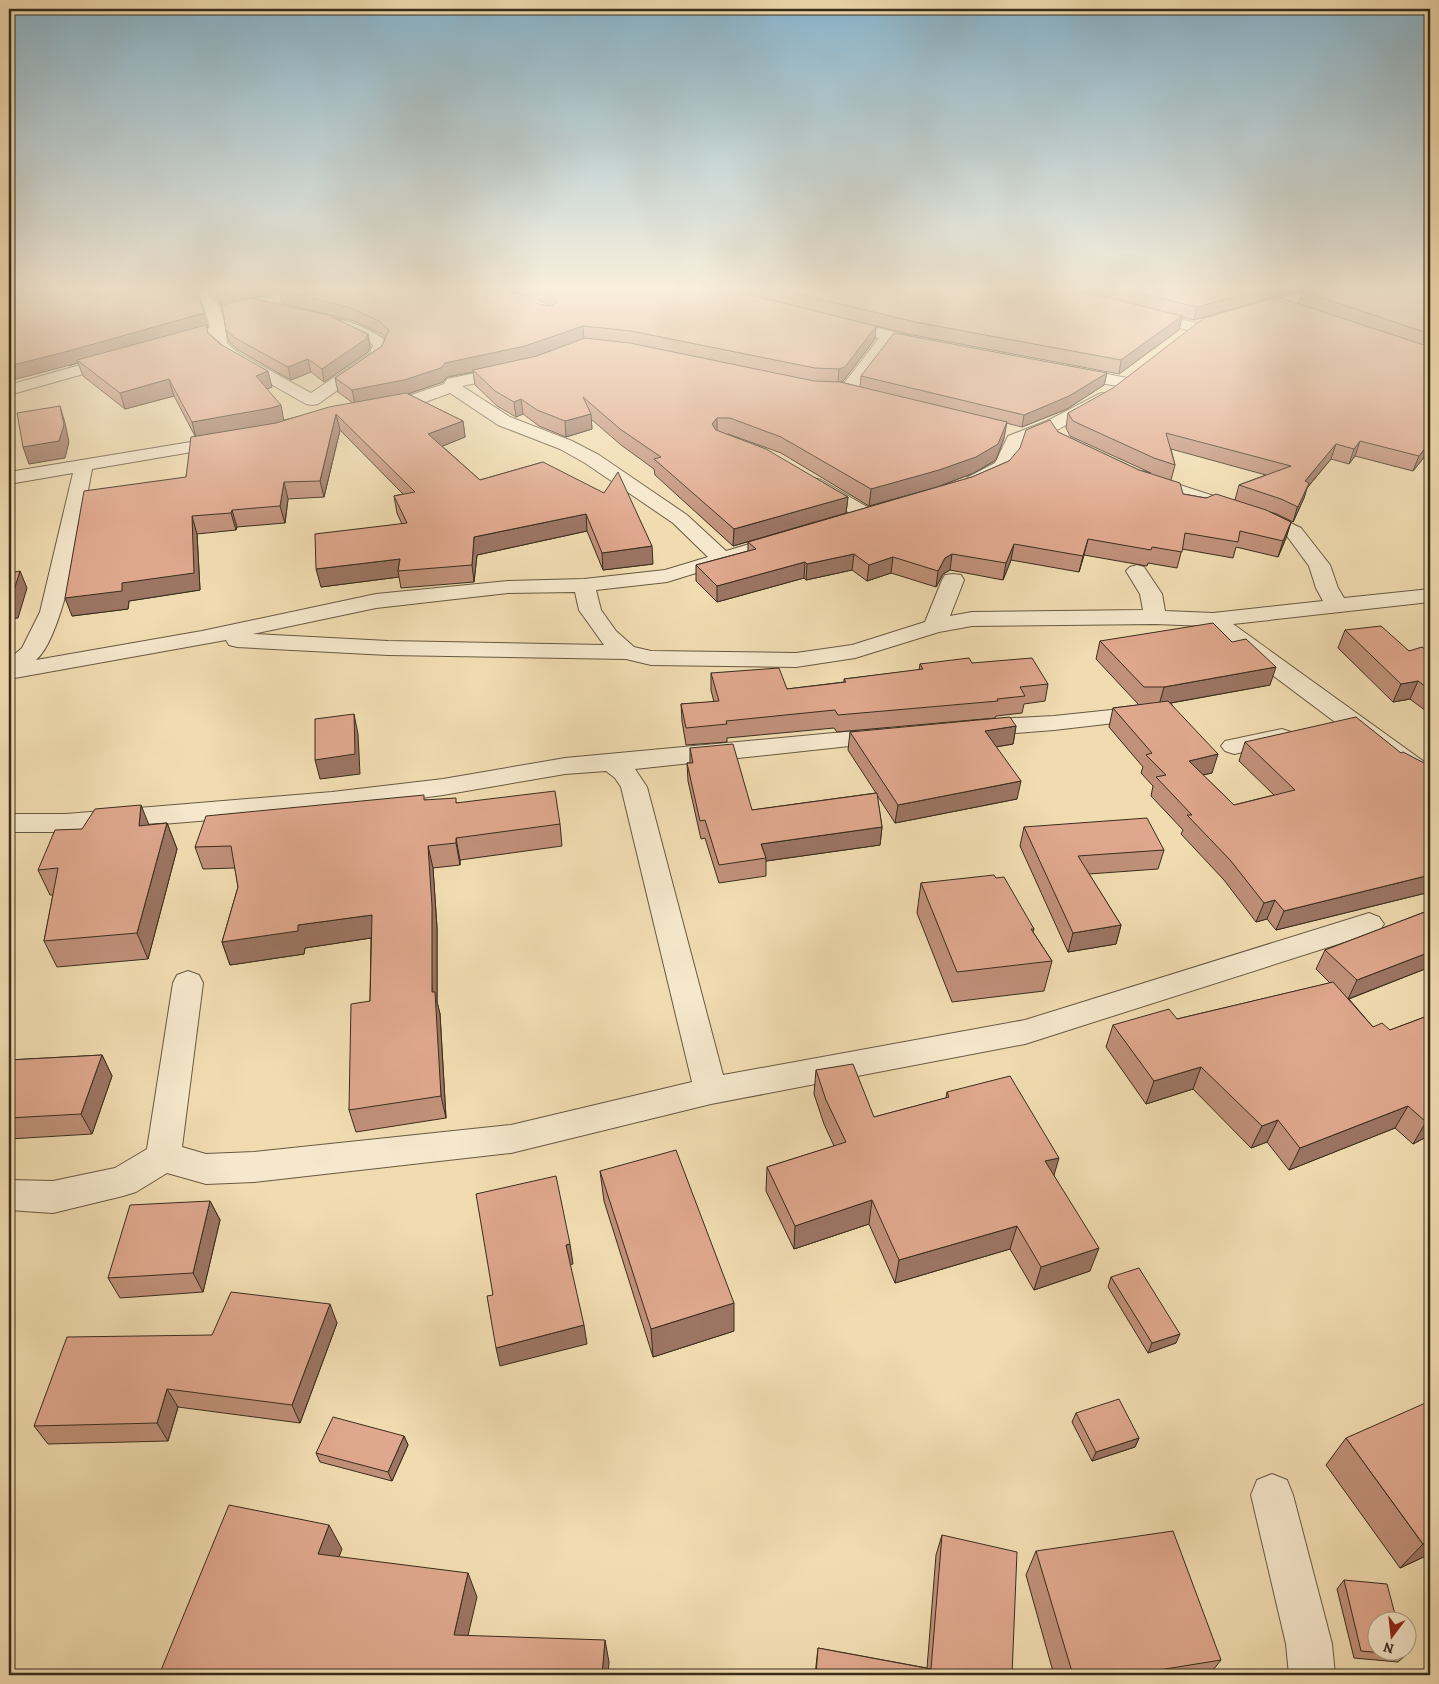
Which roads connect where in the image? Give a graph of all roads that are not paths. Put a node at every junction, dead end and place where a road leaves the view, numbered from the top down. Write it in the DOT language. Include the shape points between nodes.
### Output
graph roads {
  1 [pos="93,367"];
  2 [pos="252,367"];
  3 [pos="360,367"];
  4 [pos="865,367"];
  5 [pos="524,368"];
  6 [pos="1056,370"];
  7 [pos="1137,371"];
  8 [pos="1122,382"];
  9 [pos="452,386"];
  10 [pos="9,390"];
  11 [pos="868,397"];
  12 [pos="312,400"];
  13 [pos="362,410"];
  14 [pos="314,418"];
  15 [pos="240,438"];
  16 [pos="84,466"];
  17 [pos="1129,472"];
  18 [pos="798,474"];
  19 [pos="9,478"];
  20 [pos="953,490"];
  21 [pos="839,523"];
  22 [pos="803,534"];
  23 [pos="721,558"];
  24 [pos="1137,571"];
  25 [pos="953,580"];
  26 [pos="584,586"];
  27 [pos="1430,596"];
  28 [pos="1338,607"];
  29 [pos="1155,617"];
  30 [pos="1213,620"];
  31 [pos="935,626"];
  32 [pos="202,638"];
  33 [pos="626,652"];
  34 [pos="9,672"];
  35 [pos="1152,713"];
  36 [pos="1352,723"];
  37 [pos="956,730"];
  38 [pos="908,734"];
  39 [pos="1234,746"];
  40 [pos="654,759"];
  41 [pos="611,763"];
  42 [pos="1430,777"];
  43 [pos="634,787"];
  44 [pos="9,823"];
  45 [pos="1369,924"];
  46 [pos="188,983"];
  47 [pos="711,1091"];
  48 [pos="162,1157"];
  49 [pos="9,1195"];
  50 [pos="1272,1495"];
  51 [pos="1312,1675"];
  1 -- 10 [label="street"];
  2 -- 12 [label="street"];
  3 -- 12 [label="street"];
  4 -- 11 [label="street" via="851,386 831,390"];
  5 -- 9 [label="street" via="462,380"];
  6 -- 8 [label="street"];
  7 -- 8 [label="street"];
  8 -- 20 [label="street" via="1057,433 1014,432 1007,462 999,470"];
  9 -- 13 [label="street" via="411,401"];
  9 -- 23 [label="street" via="504,421 566,445 592,459 680,519"];
  12 -- 14 [label="street"];
  15 -- 16 [label="street"];
  16 -- 19 [label="street"];
  16 -- 34 [label="street" via="51,612 32,652"];
  17 -- 28 [label="street" via="1269,520 1294,532 1319,565"];
  18 -- 21 [label="street" via="876,512"];
  22 -- 23 [label="street"];
  23 -- 26 [label="street" via="667,576"];
  24 -- 29 [label="street" via="1151,594"];
  25 -- 31 [label="street"];
  26 -- 32 [label="street" via="508,586 376,601"];
  26 -- 33 [label="street" via="590,610 608,636"];
  27 -- 28 [label="street"];
  28 -- 30 [label="street"];
  29 -- 30 [label="street"];
  29 -- 31 [label="street" via="972,619"];
  30 -- 36 [label="street"];
  31 -- 33 [label="street" via="855,651 796,660 651,658"];
  32 -- 33 [label="street" via="388,648"];
  32 -- 34 [label="street"];
  35 -- 37 [label="street"];
  36 -- 39 [label="street"];
  36 -- 42 [label="street"];
  38 -- 40 [label="street"];
  40 -- 41 [label="street"];
  40 -- 43 [label="street"];
  41 -- 43 [label="street" via="624,772"];
  41 -- 44 [label="street" via="564,766 443,787 332,801 66,823"];
  43 -- 47 [label="street"];
  45 -- 47 [label="street" via="1025,1032"];
  46 -- 48 [label="street"];
  47 -- 48 [label="street" via="511,1139 254,1167 206,1169"];
  48 -- 49 [label="street" via="114,1183 53,1197"];
  50 -- 51 [label="street" via="1309,1644"];
}
